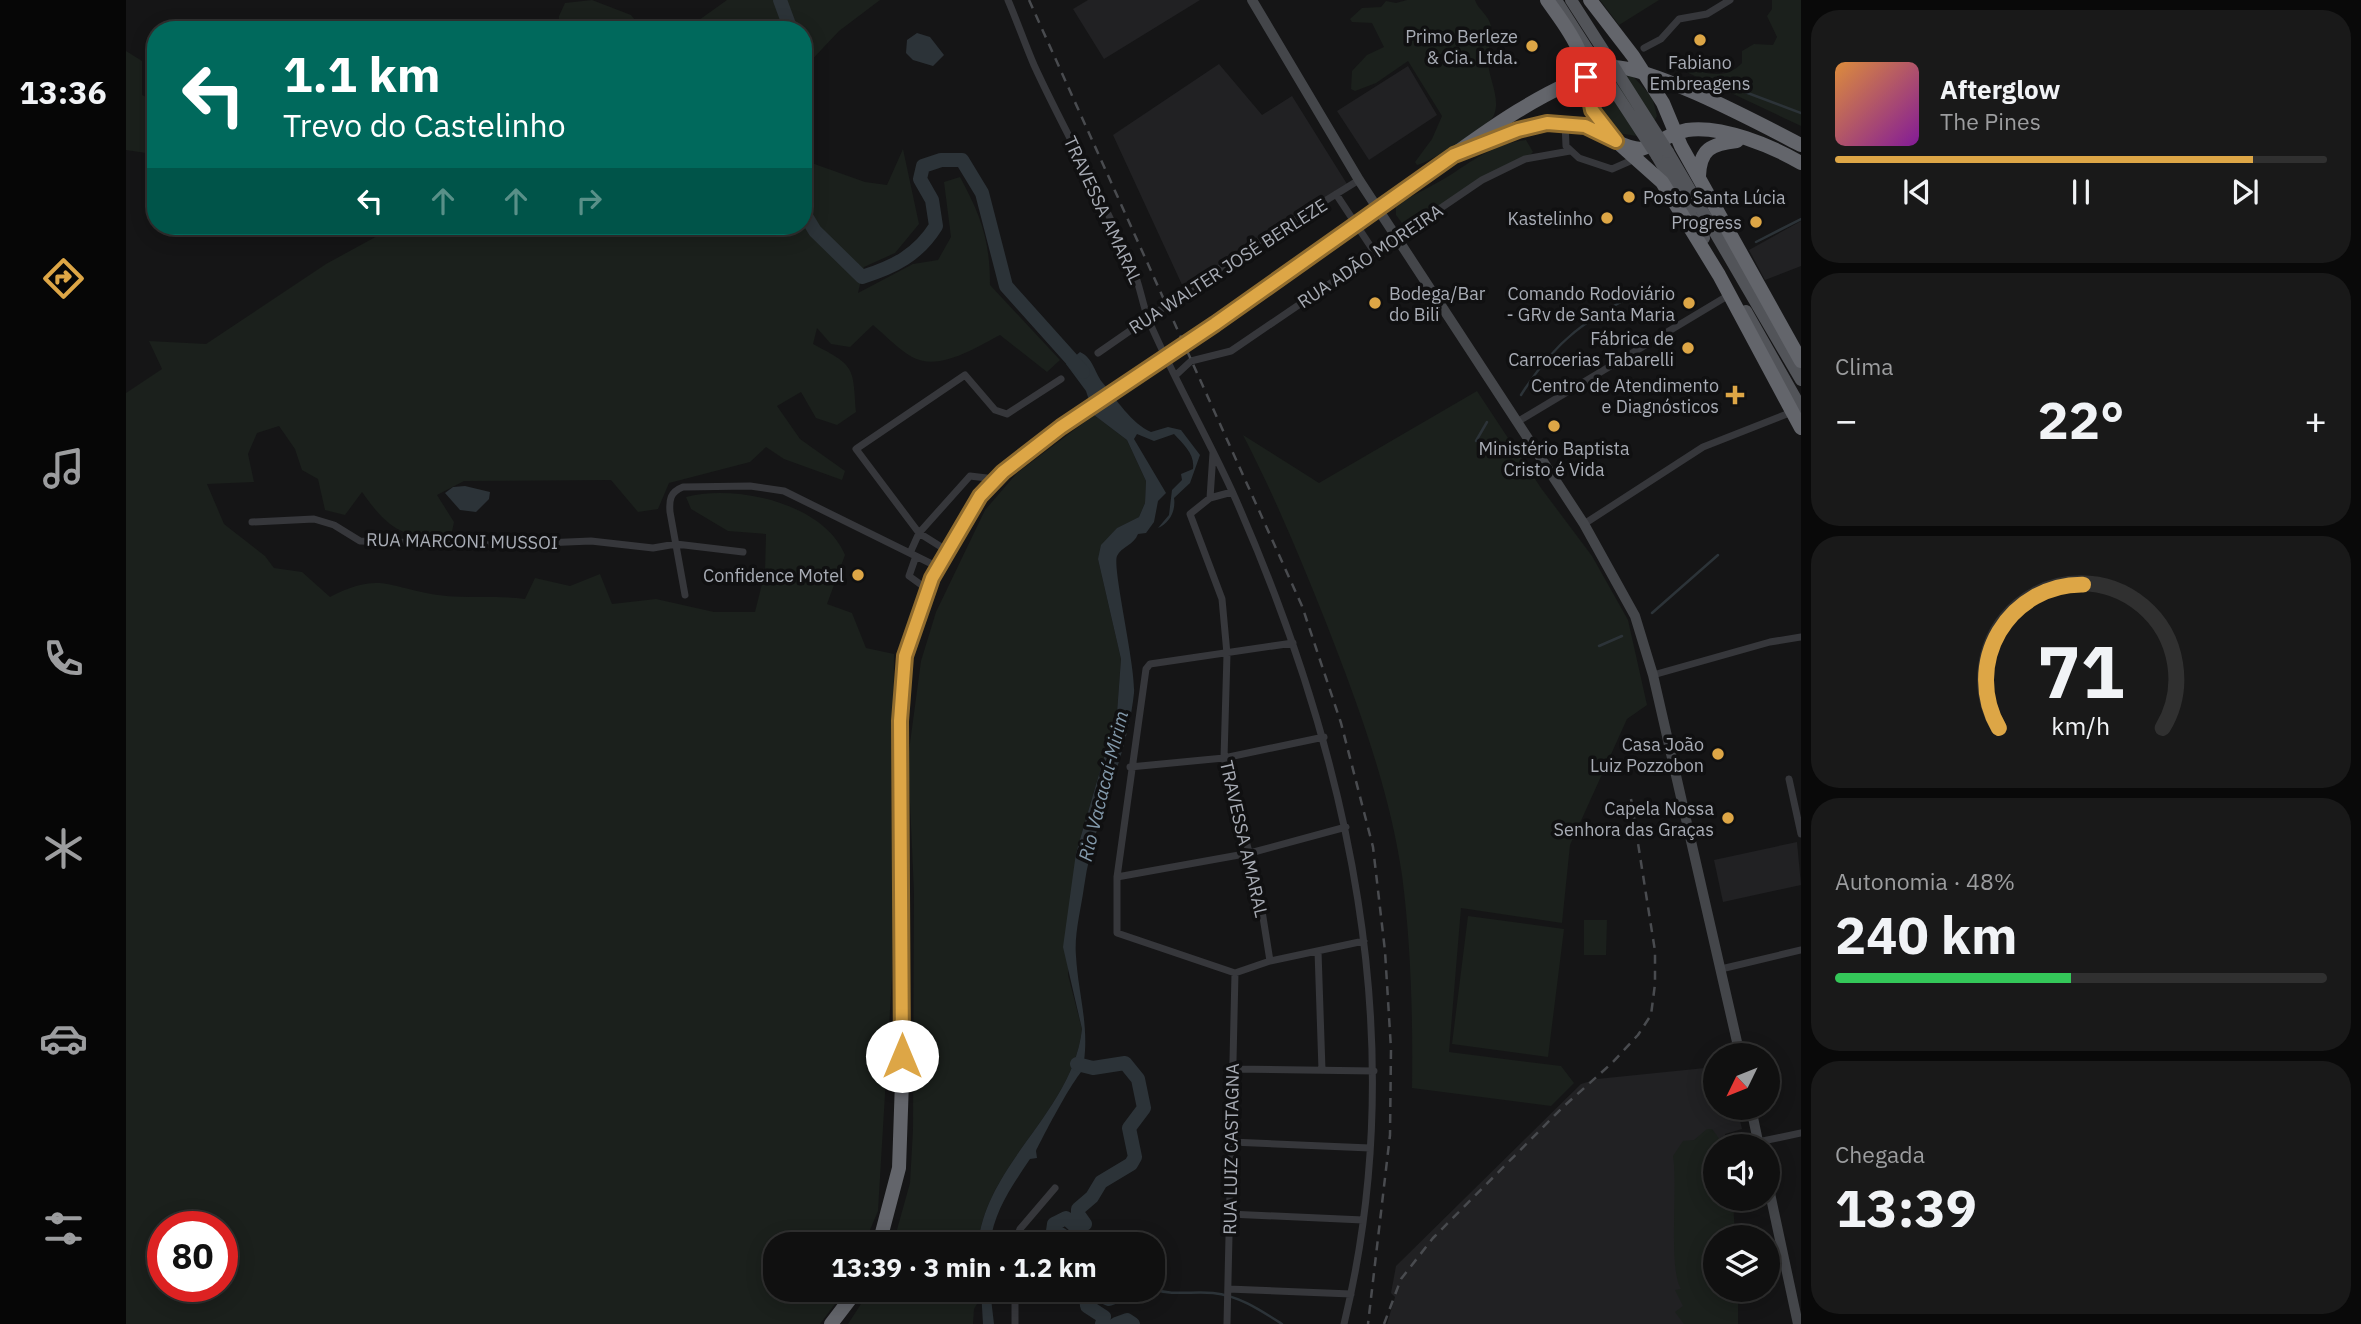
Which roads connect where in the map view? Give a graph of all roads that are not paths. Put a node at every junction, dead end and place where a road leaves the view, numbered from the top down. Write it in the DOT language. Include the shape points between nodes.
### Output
graph roads {
  1 [pos="1008,0"];
  2 [pos="1252,0"];
  3 [pos="1547,0"];
  4 [pos="1556,0"];
  5 [pos="1572,0"];
  6 [pos="1590,0"];
  7 [pos="1731,0"];
  8 [pos="1644,48"];
  9 [pos="1599,56"];
  10 [pos="1642,72"];
  11 [pos="1586,77"];
  12 [pos="1565,122"];
  13 [pos="1675,134"];
  14 [pos="1745,140"];
  15 [pos="1616,141"];
  16 [pos="1801,145"];
  17 [pos="1570,151"];
  18 [pos="1663,154"];
  19 [pos="1454,155"];
  20 [pos="1637,158"];
  21 [pos="1801,163"];
  22 [pos="1699,176"];
  23 [pos="1359,180"];
  24 [pos="1336,194"];
  25 [pos="1397,238"];
  26 [pos="1375,253"];
  27 [pos="1730,295"];
  28 [pos="1148,318"];
  29 [pos="1098,352"];
  30 [pos="1801,361"];
  31 [pos="1176,375"];
  32 [pos="1061,379"];
  33 [pos="1801,380"];
  34 [pos="1797,410"];
  35 [pos="1517,422"];
  36 [pos="1801,428"];
  37 [pos="1213,452"];
  38 [pos="995,479"];
  39 [pos="1232,492"];
  40 [pos="1210,498"];
  41 [pos="252,522"];
  42 [pos="1584,524"];
  43 [pos="919,533"];
  44 [pos="676,544"];
  45 [pos="946,550"];
  46 [pos="743,552"];
  47 [pos="913,555"];
  48 [pos="938,567"];
  49 [pos="927,589"];
  50 [pos="685,595"];
  51 [pos="1801,637"];
  52 [pos="1293,643"];
  53 [pos="1227,654"];
  54 [pos="1653,675"];
  55 [pos="1324,737"];
  56 [pos="1224,758"];
  57 [pos="1130,767"];
  58 [pos="1789,779"];
  59 [pos="1346,827"];
  60 [pos="1801,834"];
  61 [pos="1250,853"];
  62 [pos="1117,877"];
  63 [pos="1364,941"];
  64 [pos="1801,950"];
  65 [pos="1318,951"];
  66 [pos="1270,961"];
  67 [pos="1721,969"];
  68 [pos="1235,973"];
  69 [pos="1737,1043"];
  70 [pos="1233,1069"];
  71 [pos="1322,1070"];
  72 [pos="1374,1071"];
  73 [pos="1801,1133"];
  74 [pos="1780,1138"];
  75 [pos="1231,1142"];
  76 [pos="1370,1148"];
  77 [pos="1055,1188"];
  78 [pos="1775,1211"];
  79 [pos="1229,1214"];
  80 [pos="1363,1220"];
  81 [pos="882,1232"];
  82 [pos="1019,1232"];
  83 [pos="1228,1289"];
  84 [pos="1351,1294"];
  85 [pos="1797,1300"];
  86 [pos="848,1302"];
  87 [pos="1015,1302"];
  88 [pos="831,1324"];
  89 [pos="1015,1324"];
  90 [pos="1227,1324"];
  91 [pos="1344,1324"];
  92 [pos="1798,1324"];
  1 -- 28 [label="street, TRAVESSA AMARAL" via="1032,62 1133,268"];
  2 -- 23 [label="street"];
  3 -- 11 [label="highway" via="1576,43"];
  4 -- 9 [label="main road"];
  5 -- 9 [label="main road"];
  6 -- 10 [label="highway"];
  7 -- 8 [label="street" via="1707,13 1679,19 1661,39"];
  9 -- 18 [label="main road, bridge"];
  10 -- 11 [label="highway" via="1611,66"];
  10 -- 13 [label="highway" via="1663,103"];
  10 -- 16 [label="highway"];
  11 -- 15 [label="highway" via="1592,110"];
  11 -- 19 [label="highway" via="1516,113"];
  12 -- 15 [label="highway"];
  12 -- 17 [label="street" via="1564,140"];
  12 -- 19 [label="highway" via="1518,130"];
  13 -- 14 [label="highway" via="1700,130"];
  13 -- 15 [label="highway" via="1642,149"];
  13 -- 22 [label="highway"];
  14 -- 21 [label="highway"];
  14 -- 22 [label="highway" via="1716,143 1707,149"];
  15 -- 20 [label="highway"];
  17 -- 20 [label="street" via="1612,169"];
  17 -- 25 [label="street, RUA ADÃO MOREIRA" via="1525,159 1493,175"];
  18 -- 33 [label="main road"];
  18 -- 34 [label="main road"];
  19 -- 38 [label="highway, bridge" via="1061,427"];
  20 -- 27 [label="highway" via="1662,182"];
  22 -- 30 [label="highway"];
  23 -- 24 [label="street, RUA WALTER JOSÉ BERLEZE"];
  23 -- 25 [label="street"];
  24 -- 26 [label="street"];
  24 -- 28 [label="street, RUA WALTER JOSÉ BERLEZE"];
  25 -- 26 [label="street, RUA ADÃO MOREIRA"];
  25 -- 35 [label="street"];
  26 -- 31 [label="street, RUA ADÃO MOREIRA" via="1231,351 1191,361"];
  27 -- 34 [label="highway"];
  27 -- 35 [label="street"];
  28 -- 29 [label="street, RUA WALTER JOSÉ BERLEZE"];
  28 -- 31 [label="street, TRAVESSA AMARAL"];
  31 -- 37 [label="street, TRAVESSA AMARAL"];
  32 -- 43 [label="street" via="1007,414 995,410 965,375 856,449"];
  34 -- 36 [label="highway"];
  34 -- 42 [label="street" via="1703,447"];
  35 -- 42 [label="street"];
  37 -- 39 [label="street, TRAVESSA AMARAL"];
  37 -- 40 [label="street"];
  38 -- 43 [label="street" via="970,476"];
  38 -- 45 [label="highway"];
  39 -- 40 [label="street"];
  39 -- 52 [label="street, TRAVESSA AMARAL"];
  40 -- 53 [label="street, TRAVESSA AMARAL" via="1190,514 1222,599"];
  41 -- 44 [label="street, RUA MARCONI MUSSOI" via="314,519 360,541 493,545 591,541 653,548"];
  42 -- 54 [label="street" via="1631,607"];
  43 -- 45 [label="street"];
  43 -- 47 [label="street"];
  44 -- 46 [label="street, RUA MARCONI MUSSOI"];
  44 -- 47 [label="street" via="669,498 676,490 750,486 784,491"];
  44 -- 50 [label="street"];
  45 -- 48 [label="highway"];
  47 -- 48 [label="street"];
  47 -- 49 [label="street" via="909,576"];
  48 -- 49 [label="highway"];
  49 -- 81 [label="highway" via="905,656 900,721 899,1168"];
  51 -- 54 [label="street"];
  52 -- 53 [label="street"];
  52 -- 55 [label="street, TRAVESSA AMARAL"];
  53 -- 56 [label="street, TRAVESSA AMARAL"];
  53 -- 57 [label="street" via="1150,664"];
  54 -- 67 [label="street"];
  55 -- 56 [label="street"];
  55 -- 59 [label="street, TRAVESSA AMARAL"];
  56 -- 57 [label="street"];
  56 -- 61 [label="street, TRAVESSA AMARAL"];
  57 -- 62 [label="street"];
  58 -- 60 [label="street"];
  59 -- 61 [label="street"];
  59 -- 63 [label="street, TRAVESSA AMARAL"];
  61 -- 62 [label="street"];
  61 -- 66 [label="street, TRAVESSA AMARAL"];
  62 -- 68 [label="street" via="1117,933"];
  63 -- 65 [label="street"];
  63 -- 72 [label="street, TRAVESSA AMARAL"];
  64 -- 67 [label="street"];
  65 -- 66 [label="street"];
  65 -- 71 [label="street"];
  66 -- 68 [label="street"];
  67 -- 69 [label="street"];
  68 -- 70 [label="street, RUA LUIZ CASTAGNA"];
  70 -- 71 [label="street"];
  70 -- 75 [label="street, RUA LUIZ CASTAGNA"];
  71 -- 72 [label="street"];
  72 -- 76 [label="street, TRAVESSA AMARAL"];
  73 -- 74 [label="street"];
  75 -- 76 [label="street"];
  75 -- 79 [label="street, RUA LUIZ CASTAGNA"];
  76 -- 80 [label="street, TRAVESSA AMARAL"];
  77 -- 82 [label="street"];
  78 -- 85 [label="street"];
  79 -- 80 [label="street"];
  79 -- 83 [label="street, RUA LUIZ CASTAGNA"];
  80 -- 84 [label="street, TRAVESSA AMARAL"];
  83 -- 84 [label="street"];
  83 -- 90 [label="street, RUA LUIZ CASTAGNA"];
  84 -- 91 [label="street, TRAVESSA AMARAL"];
  85 -- 92 [label="street"];
  86 -- 88 [label="highway"];
  87 -- 89 [label="street"];
}
